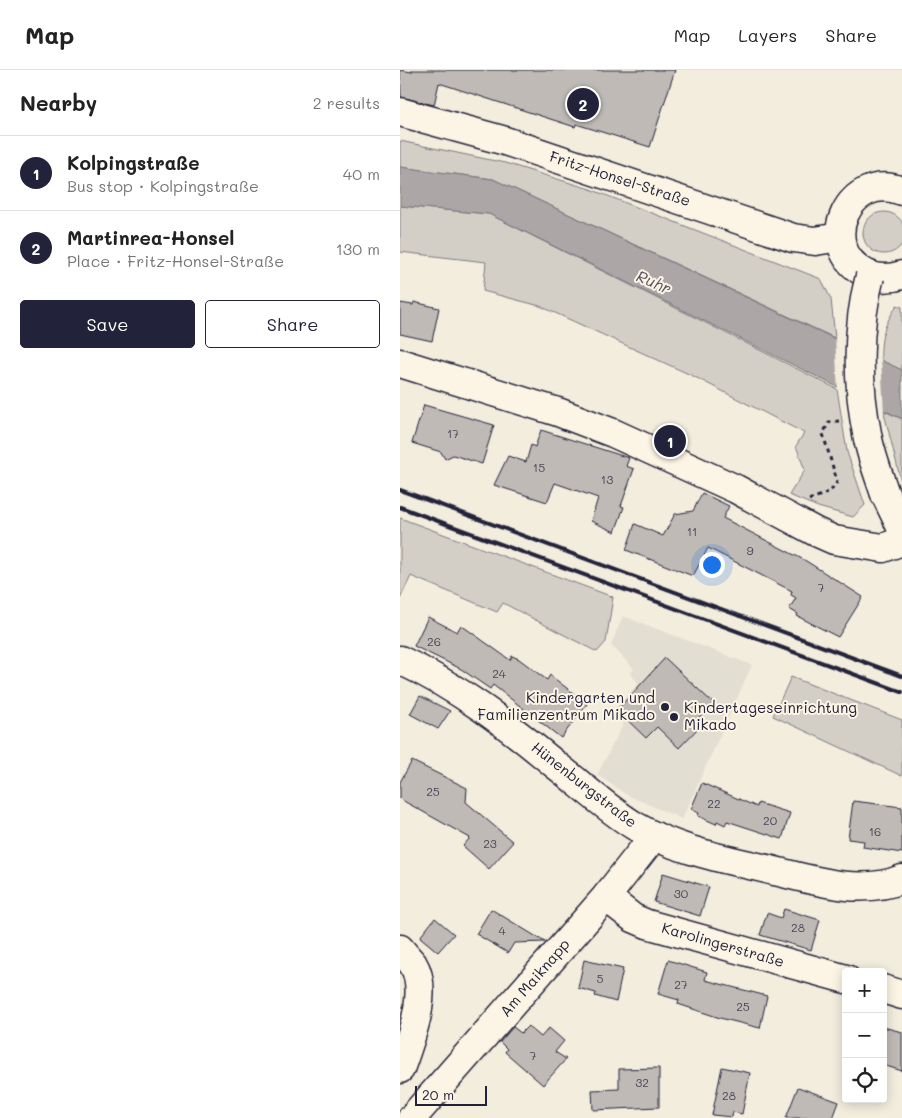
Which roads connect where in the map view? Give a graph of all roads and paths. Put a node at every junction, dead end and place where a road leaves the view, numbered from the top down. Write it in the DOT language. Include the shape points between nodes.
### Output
graph roads {
  1 [pos="400,112"];
  2 [pos="900,183"];
  3 [pos="840,237"];
  4 [pos="902,275"];
  5 [pos="870,276"];
  6 [pos="400,363"];
  7 [pos="841,421"];
  8 [pos="786,517"];
  9 [pos="902,529"];
  10 [pos="902,541"];
  11 [pos="400,660"];
  12 [pos="654,836"];
  13 [pos="902,879"];
  14 [pos="606,896"];
  15 [pos="400,949"];
  16 [pos="842,978"];
  17 [pos="887,990"];
  18 [pos="902,995"];
  19 [pos="400,1068"];
  20 [pos="412,1118"];
  1 -- 3 [label="street, Fritz-Honsel-Straße" via="502,140 793,238 815,241"];
  2 -- 3 [label="street" via="856,198 846,209"];
  3 -- 5 [label="street" via="849,260"];
  4 -- 5 [label="street"];
  5 -- 9 [label="street, bridge" via="861,318 860,362 868,439 885,494"];
  6 -- 8 [label="street" via="558,412 613,433 736,489"];
  7 -- 8 [label="path" via="830,422 823,434 836,486 800,505"];
  8 -- 10 [label="street" via="822,535 852,544 883,548"];
  11 -- 12 [label="street, Hünenburgstraße" via="476,703 617,814"];
  12 -- 13 [label="street, Hünenburgstraße" via="693,851 814,881 880,886"];
  12 -- 14 [label="street, Am Maiknapp"];
  14 -- 16 [label="street, Karolingerstraße" via="633,918 647,924"];
  14 -- 20 [label="street, Am Maiknapp"];
  15 -- 19 [label="street" via="413,964 420,987 414,1025"];
  17 -- 18 [label="street"];
}
